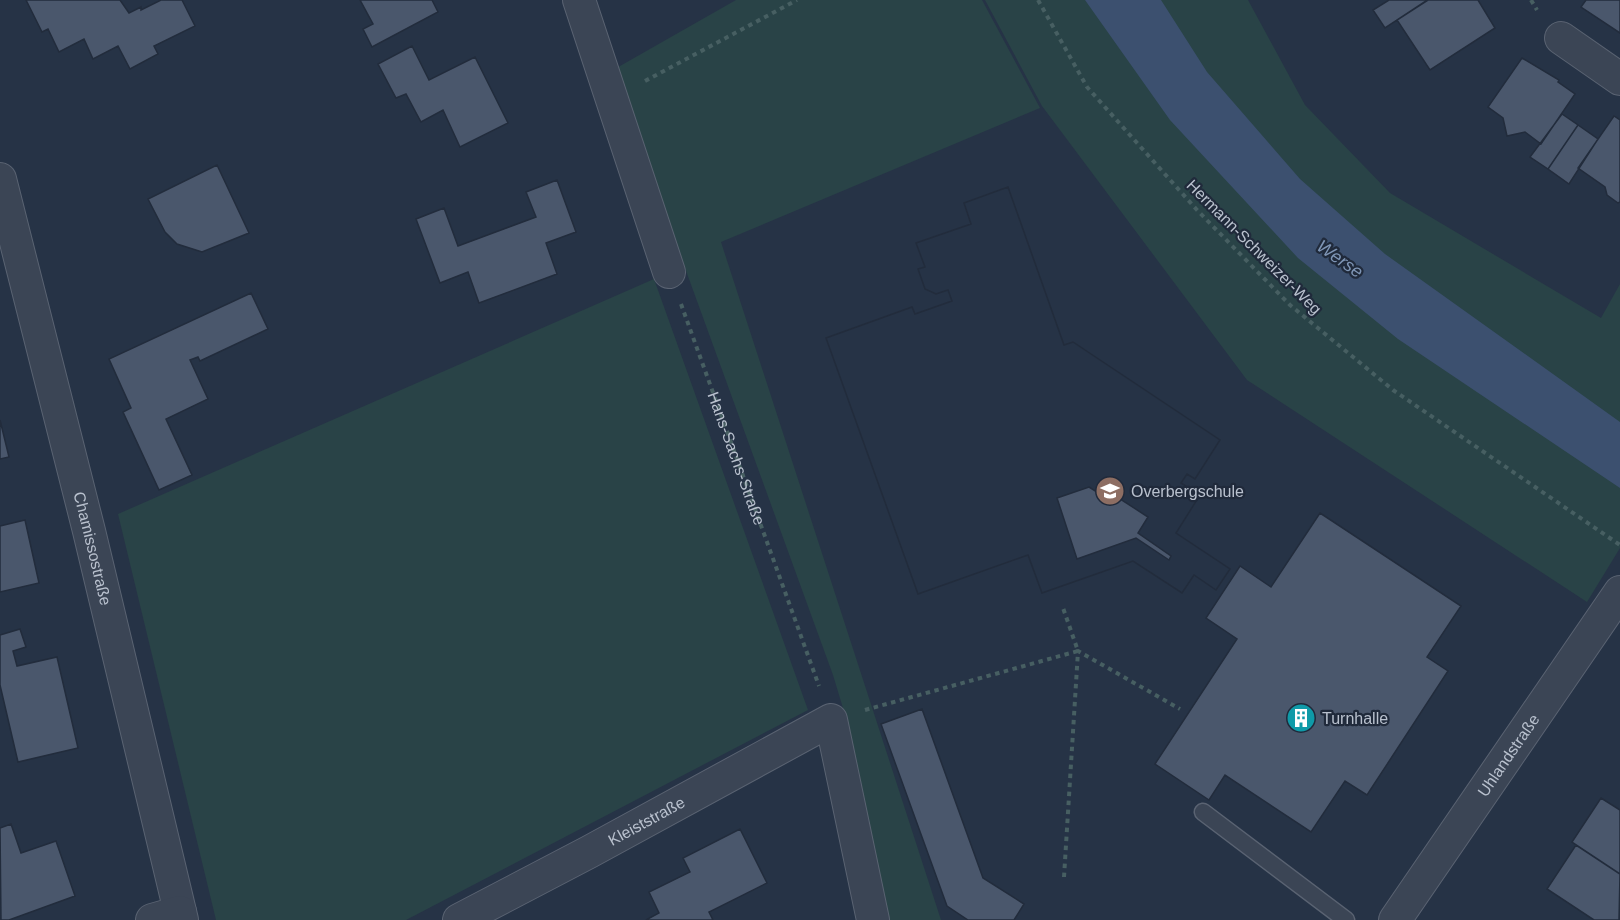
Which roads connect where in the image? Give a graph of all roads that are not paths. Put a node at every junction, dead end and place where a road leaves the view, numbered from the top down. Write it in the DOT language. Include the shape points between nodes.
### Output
graph roads {
  1 [pos="579,0"];
  2 [pos="1561,38"];
  3 [pos="1620,79"];
  4 [pos="0,179"];
  5 [pos="669,272"];
  6 [pos="1620,592"];
  7 [pos="1203,812"];
  8 [pos="172,917"];
  9 [pos="459,920"];
  10 [pos="873,920"];
  11 [pos="1346,920"];
  12 [pos="1395,920"];
  1 -- 5 [label="street"];
  2 -- 3 [label="street"];
  4 -- 8 [label="street, Chamissostraße" via="92,543"];
  6 -- 12 [label="street, Uhlandstraße"];
  7 -- 11 [label="lane"];
  9 -- 10 [label="street, Kleiststraße" via="831,720"];
}
